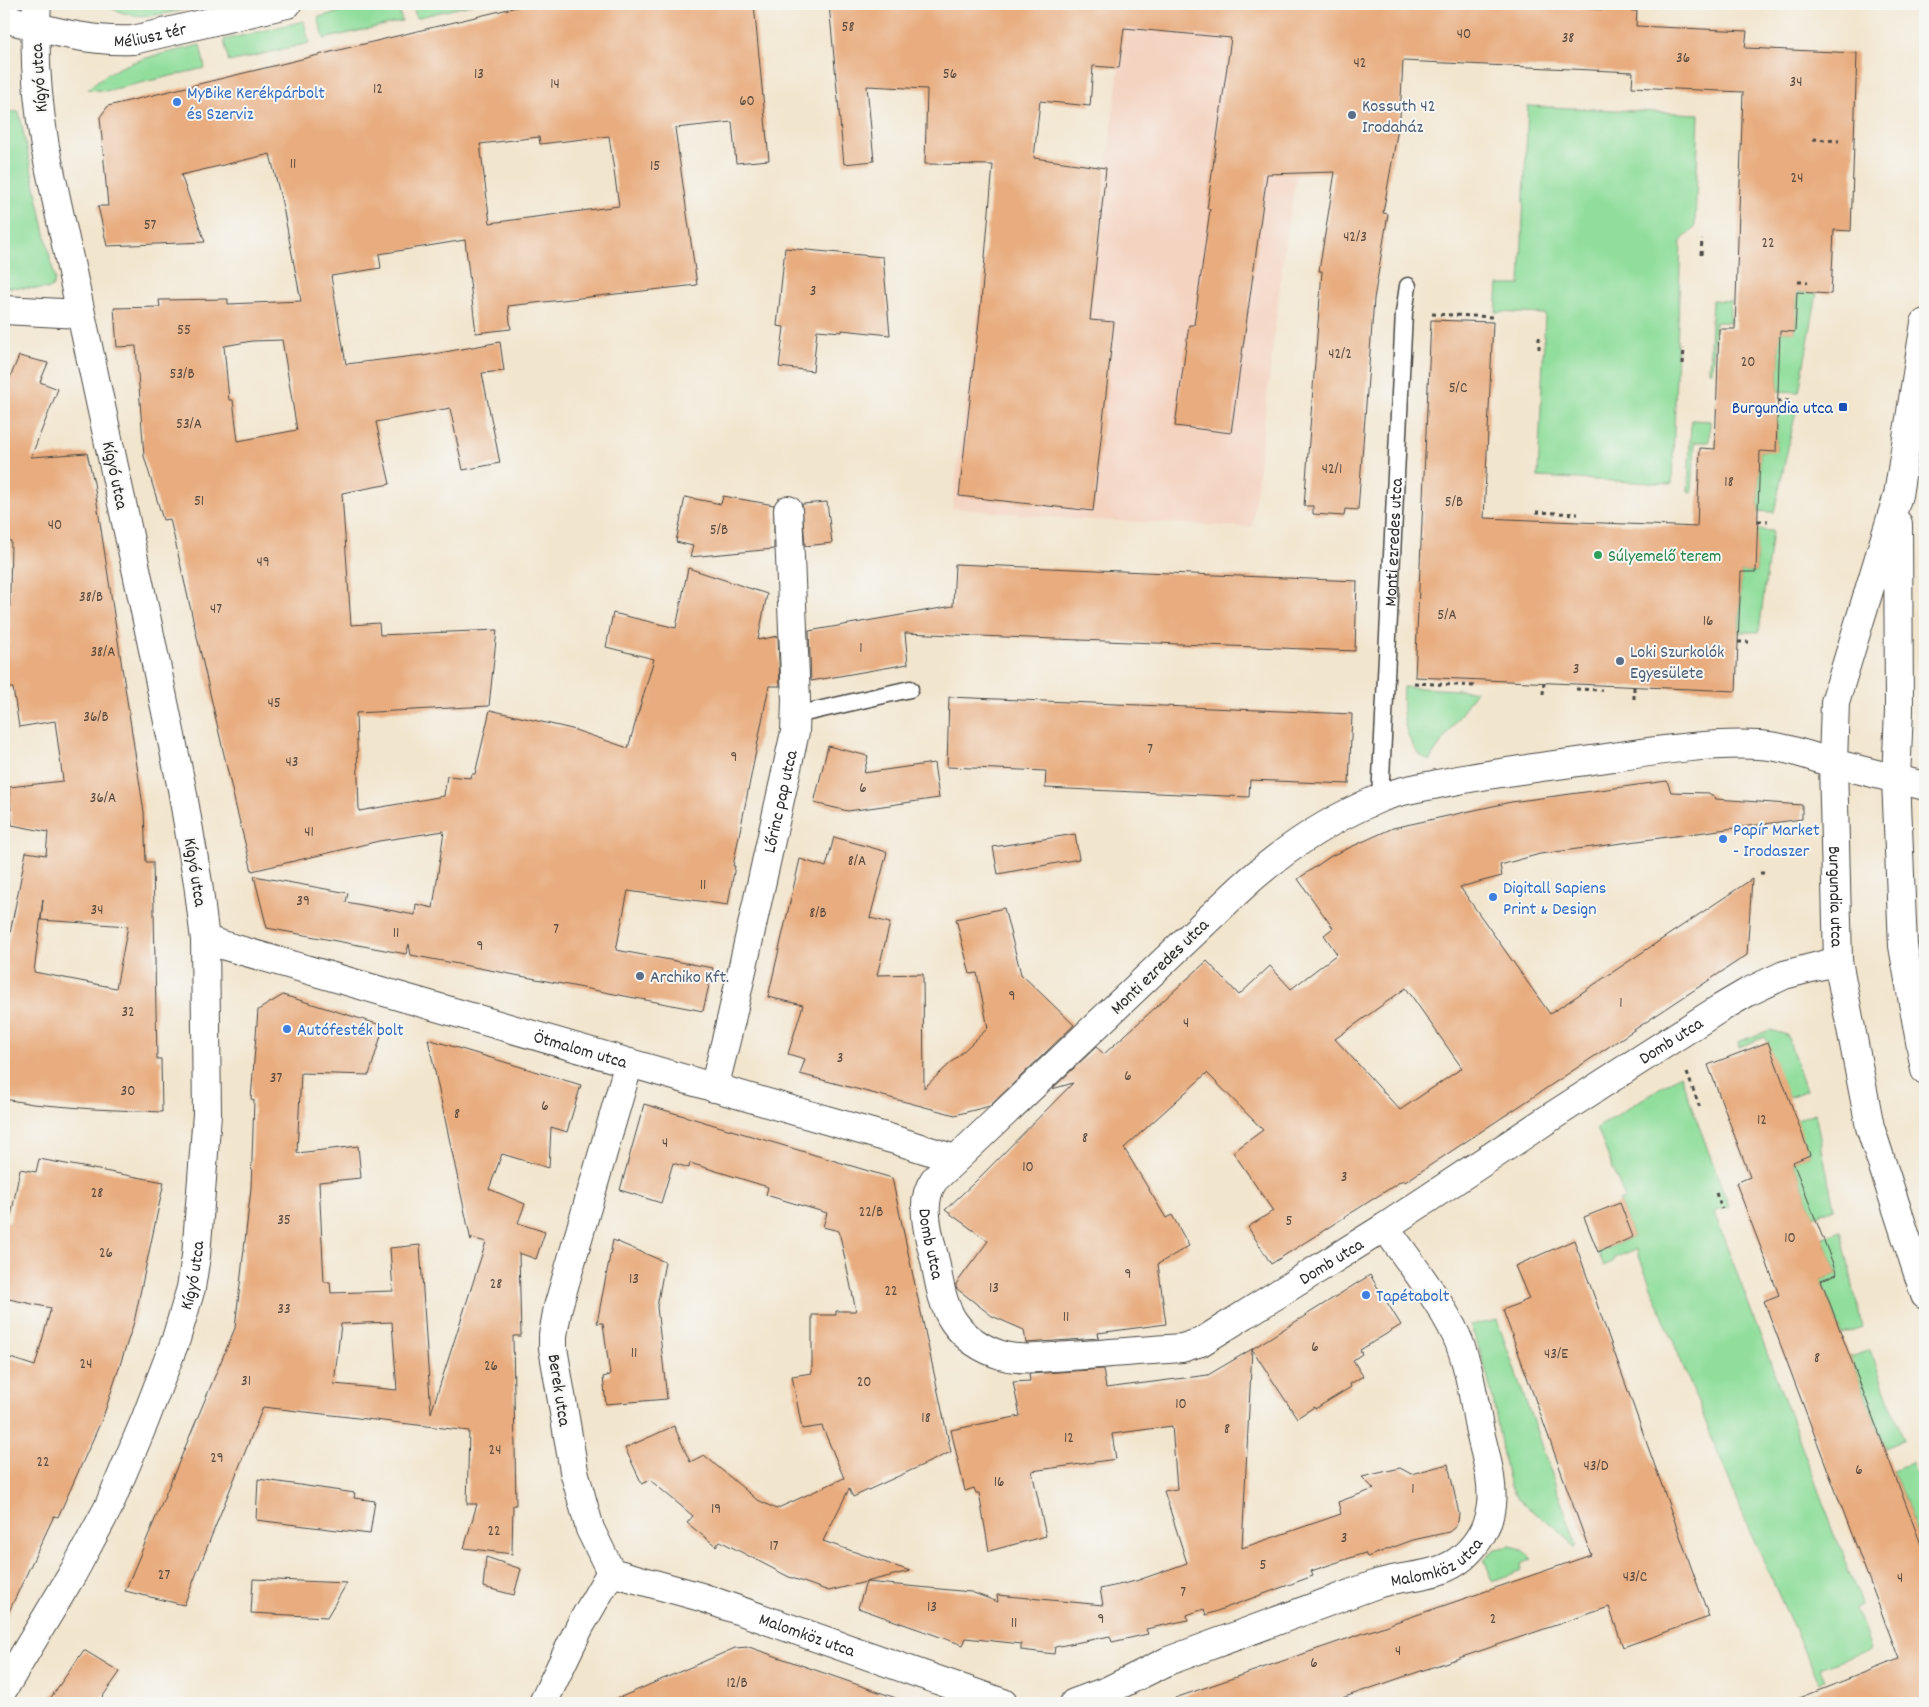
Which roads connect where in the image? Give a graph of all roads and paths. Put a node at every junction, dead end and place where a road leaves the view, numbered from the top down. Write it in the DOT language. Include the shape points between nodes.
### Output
graph roads {
  1 [pos="286,4"];
  2 [pos="36,16"];
  3 [pos="4,18"];
  4 [pos="1813,140"];
  5 [pos="1839,141"];
  6 [pos="1702,239"];
  7 [pos="1701,255"];
  8 [pos="1798,282"];
  9 [pos="1808,282"];
  10 [pos="1408,286"];
  11 [pos="4,310"];
  12 [pos="80,314"];
  13 [pos="1432,314"];
  14 [pos="1494,317"];
  15 [pos="1925,330"];
  16 [pos="1539,337"];
  17 [pos="1684,348"];
  18 [pos="1539,349"];
  19 [pos="1683,364"];
  20 [pos="1778,401"];
  21 [pos="1789,401"];
  22 [pos="1898,495"];
  23 [pos="788,510"];
  24 [pos="1536,512"];
  25 [pos="1578,514"];
  26 [pos="1758,520"];
  27 [pos="1768,521"];
  28 [pos="1738,642"];
  29 [pos="1749,642"];
  30 [pos="1544,682"];
  31 [pos="1414,683"];
  32 [pos="1476,686"];
  33 [pos="1634,686"];
  34 [pos="910,689"];
  35 [pos="1576,689"];
  36 [pos="1602,690"];
  37 [pos="1543,694"];
  38 [pos="1634,699"];
  39 [pos="796,715"];
  40 [pos="1833,763"];
  41 [pos="1896,780"];
  42 [pos="1925,786"];
  43 [pos="1380,798"];
  44 [pos="1760,873"];
  45 [pos="1767,873"];
  46 [pos="205,940"];
  47 [pos="1838,961"];
  48 [pos="629,1063"];
  49 [pos="1925,1070"];
  50 [pos="1687,1073"];
  51 [pos="714,1088"];
  52 [pos="1700,1108"];
  53 [pos="956,1159"];
  54 [pos="1716,1192"];
  55 [pos="1722,1209"];
  56 [pos="1386,1227"];
  57 [pos="1925,1295"];
  58 [pos="611,1572"];
  59 [pos="4,1688"];
  60 [pos="543,1703"];
  61 [pos="1003,1703"];
  62 [pos="1074,1703"];
  1 -- 2 [label="street, Méliusz tér" via="133,40 74,37"];
  2 -- 3 [label="street, Méliusz tér"];
  2 -- 12 [label="street, Kígyó utca" via="36,82 45,147"];
  4 -- 5 [label="path"];
  6 -- 7 [label="path"];
  8 -- 9 [label="path"];
  10 -- 43 [label="lane, Monti ezredes utca" via="1404,313"];
  11 -- 12 [label="street"];
  12 -- 46 [label="street, Kígyó utca" via="182,789"];
  13 -- 14 [label="path"];
  15 -- 22 [label="street, Burgundia utca"];
  16 -- 18 [label="path"];
  17 -- 19 [label="path"];
  20 -- 21 [label="path"];
  22 -- 40 [label="street, Burgundia utca" via="1835,702"];
  22 -- 41 [label="street, Burgundia utca" via="1899,710"];
  23 -- 39 [label="street, Lőrinc pap utca"];
  24 -- 25 [label="path"];
  26 -- 27 [label="path"];
  28 -- 29 [label="path"];
  30 -- 37 [label="path"];
  31 -- 32 [label="path"];
  33 -- 38 [label="path"];
  34 -- 39 [label="lane"];
  35 -- 36 [label="path"];
  39 -- 51 [label="street, Lőrinc pap utca" via="790,758"];
  40 -- 41 [label="street, Monti ezredes utca"];
  40 -- 43 [label="street, Monti ezredes utca" via="1760,745 1696,747 1471,777"];
  40 -- 47 [label="street, Burgundia utca"];
  41 -- 42 [label="street, Monti ezredes utca"];
  41 -- 49 [label="street, Burgundia utca" via="1903,946"];
  43 -- 53 [label="street, Monti ezredes utca" via="1309,834 1262,868"];
  44 -- 45 [label="path"];
  46 -- 48 [label="street, Ötmalom utca"];
  46 -- 59 [label="street, Kígyó utca" via="207,1123 196,1256 184,1315 108,1508"];
  47 -- 56 [label="street, Domb utca" via="1784,975 1719,1009"];
  47 -- 57 [label="street, Burgundia utca" via="1870,1127"];
  48 -- 51 [label="street, Ötmalom utca"];
  48 -- 58 [label="street, Berek utca" via="558,1307 553,1335 555,1370 579,1492 590,1528"];
  50 -- 52 [label="path"];
  51 -- 53 [label="street, Ötmalom utca"];
  53 -- 56 [label="street, Domb utca" via="934,1180 926,1201 929,1237 944,1300 953,1321 969,1339 1006,1356 1036,1358 1182,1348 1201,1342"];
  54 -- 55 [label="path"];
  56 -- 62 [label="street, Malomköz utca" via="1451,1326 1462,1349 1491,1489 1490,1514 1480,1537 1462,1558 1443,1569 1374,1585 1162,1664 1110,1690"];
  58 -- 60 [label="street" via="580,1626"];
  58 -- 61 [label="street, Malomköz utca" via="701,1597"];
}
